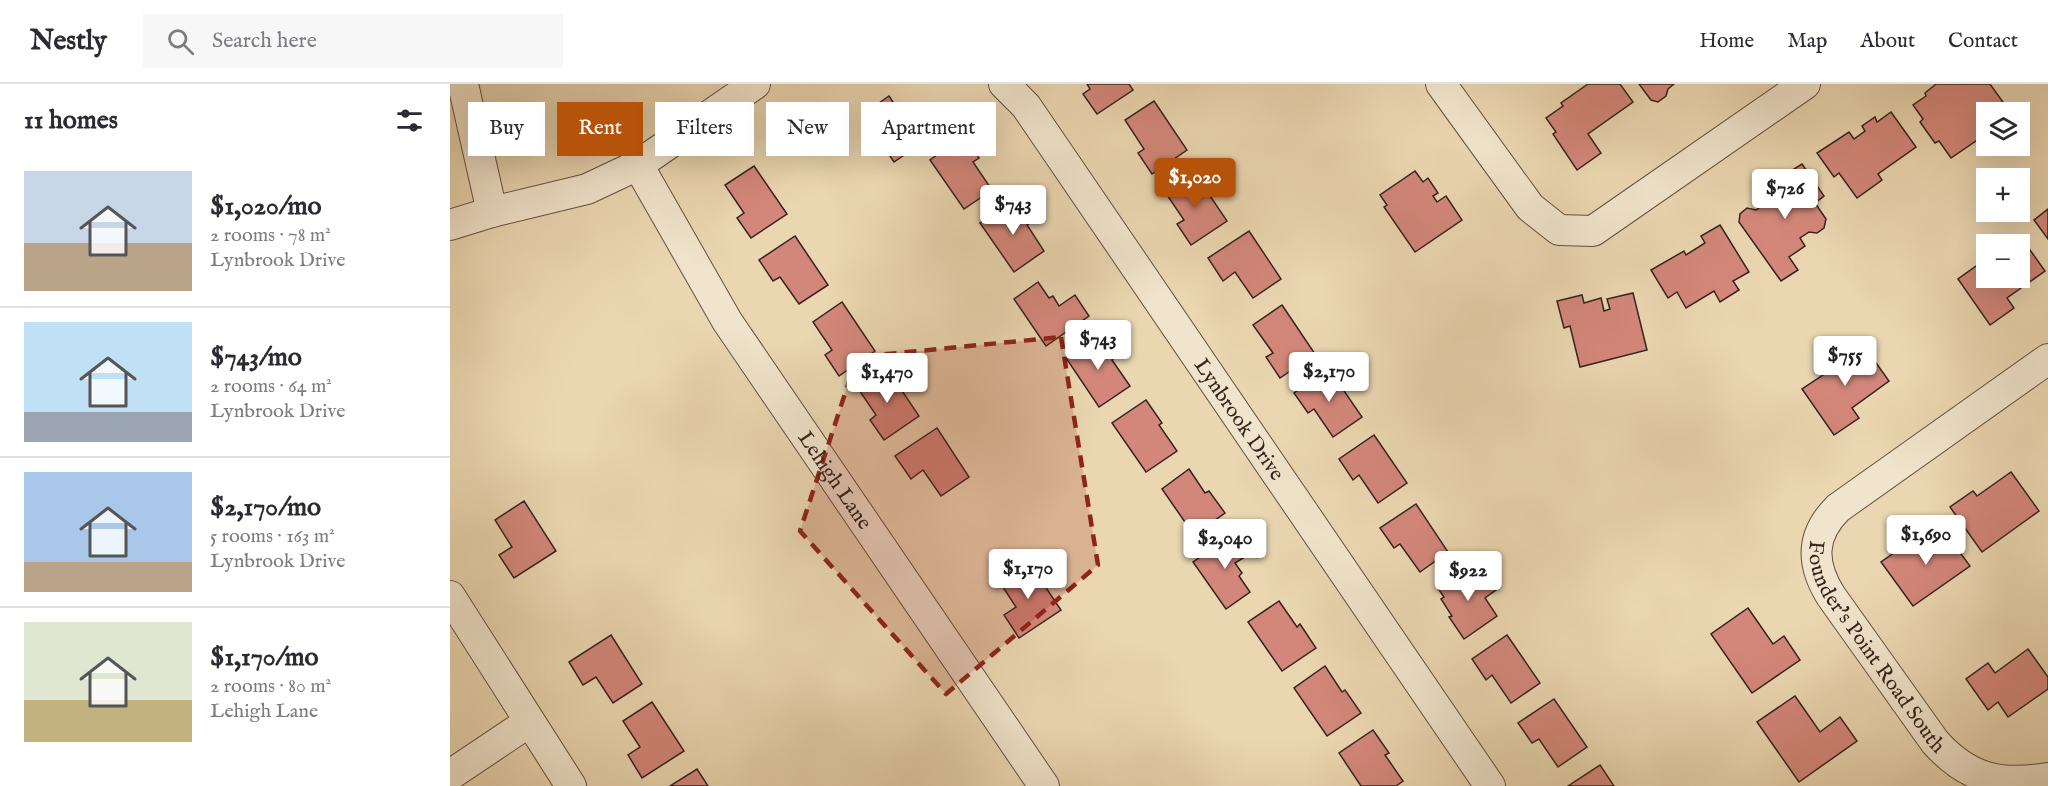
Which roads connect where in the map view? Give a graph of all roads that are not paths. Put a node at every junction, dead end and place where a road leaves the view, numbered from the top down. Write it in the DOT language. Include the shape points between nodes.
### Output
graph roads {
  1 [pos="463,84"];
  2 [pos="755,84"];
  3 [pos="1004,84"];
  4 [pos="1441,84"];
  5 [pos="1805,84"];
  6 [pos="638,165"];
  7 [pos="492,212"];
  8 [pos="450,225"];
  9 [pos="2048,359"];
  10 [pos="450,596"];
  11 [pos="530,722"];
  12 [pos="450,775"];
  13 [pos="2048,778"];
  14 [pos="571,786"];
  15 [pos="1044,786"];
  16 [pos="1490,786"];
  1 -- 7 [label="street"];
  2 -- 6 [label="street"];
  3 -- 16 [label="street, Lynbrook Drive" via="1026,106"];
  4 -- 5 [label="street" via="1530,207 1559,230 1593,231"];
  6 -- 7 [label="street" via="587,189"];
  6 -- 15 [label="street, Lehigh Lane" via="727,321"];
  7 -- 8 [label="street"];
  9 -- 13 [label="street, Founder's Point Road South" via="1838,508 1820,531 1817,558 1818,571 1832,596 1947,755 1992,783 2030,785"];
  10 -- 11 [label="street"];
  11 -- 12 [label="street"];
  11 -- 14 [label="street"];
}
